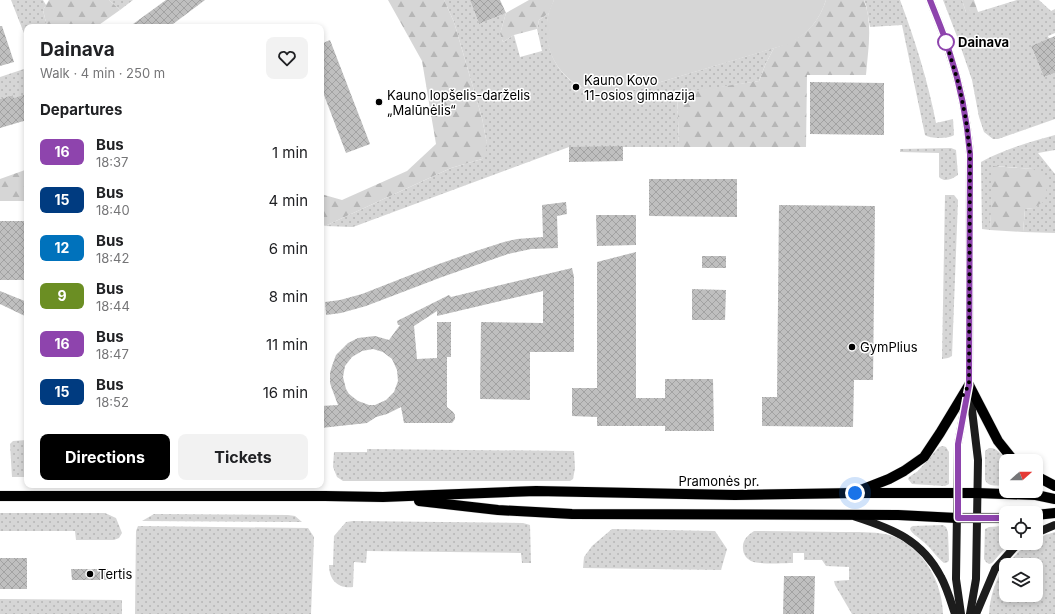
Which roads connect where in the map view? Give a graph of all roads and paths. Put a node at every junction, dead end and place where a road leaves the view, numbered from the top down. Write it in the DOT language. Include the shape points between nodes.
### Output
graph roads {
  1 [pos="930,0"];
  2 [pos="969,385"];
  3 [pos="1008,454"];
  4 [pos="1043,480"];
  5 [pos="1055,486"];
  6 [pos="855,493"];
  7 [pos="957,494"];
  8 [pos="977,494"];
  9 [pos="0,496"];
  10 [pos="383,497"];
  11 [pos="1055,499"];
  12 [pos="1055,513"];
  13 [pos="1043,514"];
  14 [pos="850,515"];
  15 [pos="958,518"];
  16 [pos="978,518"];
  17 [pos="999,518"];
  18 [pos="1055,525"];
  19 [pos="1043,530"];
  20 [pos="1012,550"];
  21 [pos="955,614"];
  22 [pos="961,614"];
  23 [pos="970,614"];
  24 [pos="976,614"];
  1 -- 2 [label="main road" via="957,77 969,142"];
  2 -- 3 [label="main road" via="998,441"];
  2 -- 6 [label="main road" via="924,456 899,474"];
  2 -- 7 [label="main road" via="958,444"];
  2 -- 8 [label="main road" via="978,460"];
  4 -- 5 [label="main road"];
  6 -- 7 [label="main road, Pramonės pr."];
  6 -- 10 [label="main road, Pramonės pr." via="536,491"];
  7 -- 8 [label="main road, Pramonės pr."];
  7 -- 15 [label="main road"];
  8 -- 11 [label="main road, Pramonės pr." via="1036,495"];
  8 -- 16 [label="main road"];
  9 -- 10 [label="main road, Pramonės pr."];
  10 -- 14 [label="main road, Pramonės pr." via="498,510 572,514"];
  12 -- 13 [label="main road"];
  14 -- 15 [label="main road, Pramonės pr."];
  14 -- 21 [label="main road" via="887,527 924,550 942,578"];
  15 -- 16 [label="main road, Pramonės pr."];
  15 -- 22 [label="main road" via="956,579"];
  16 -- 17 [label="main road, Pramonės pr."];
  16 -- 23 [label="main road" via="976,579"];
  18 -- 19 [label="main road"];
  20 -- 24 [label="main road" via="995,569"];
}
